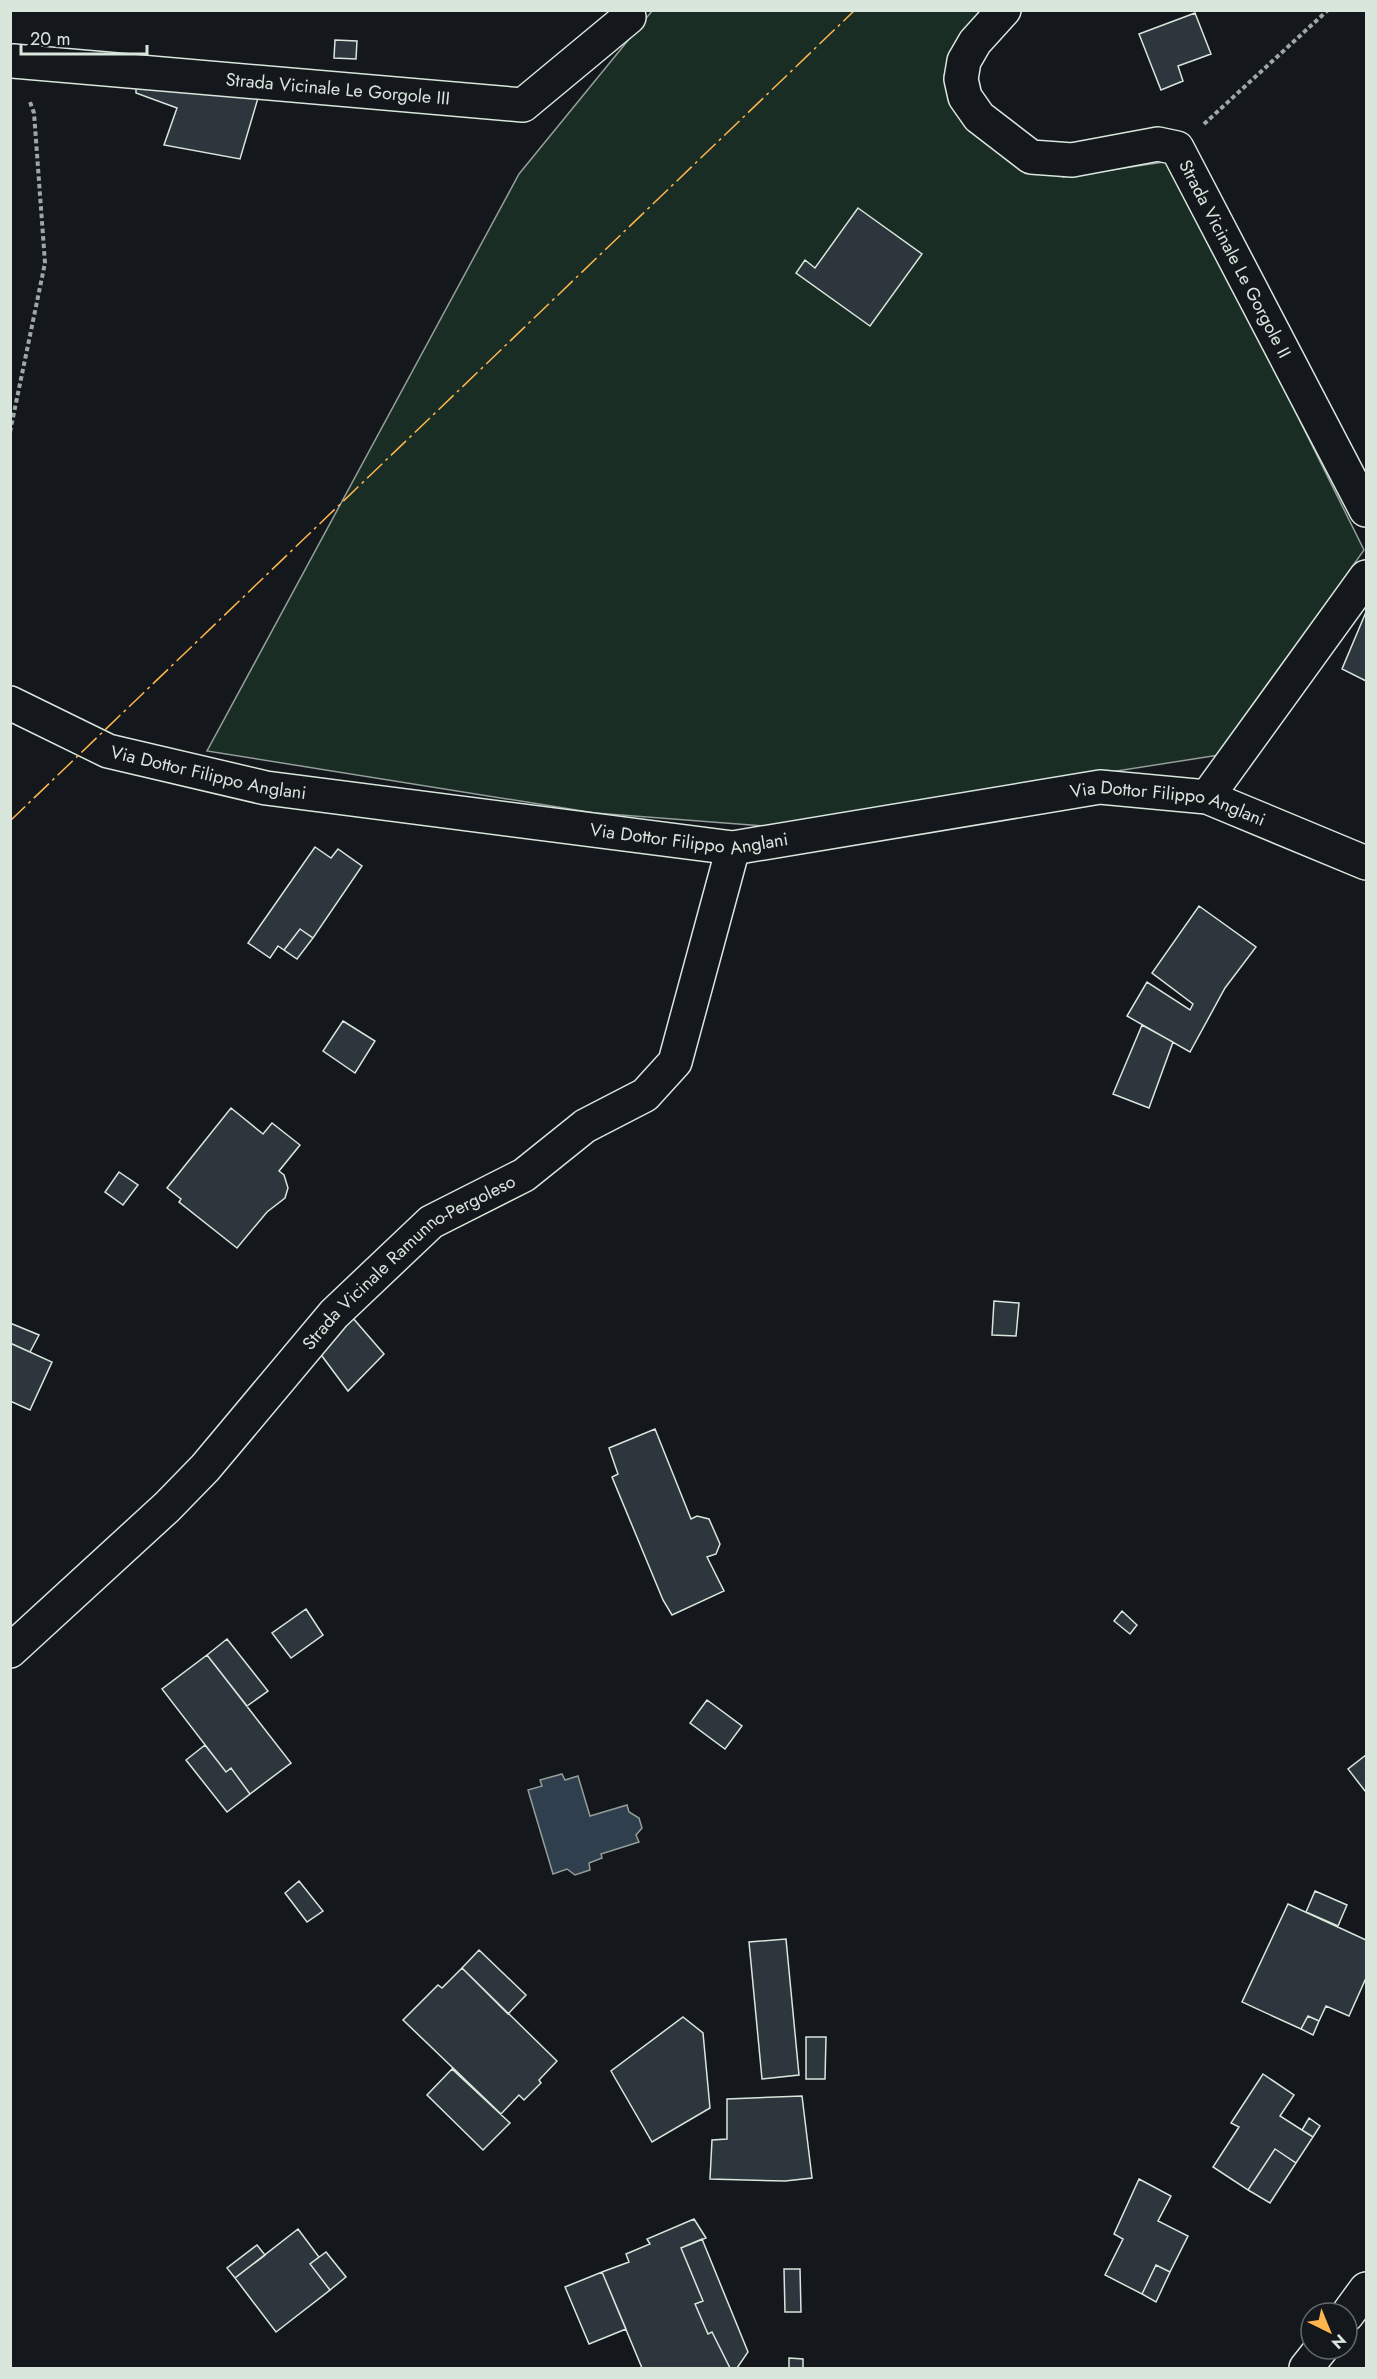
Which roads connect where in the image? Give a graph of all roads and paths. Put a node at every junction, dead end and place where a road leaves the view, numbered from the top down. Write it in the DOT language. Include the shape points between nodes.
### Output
graph roads {
  1 [pos="1004,10"];
  2 [pos="1328,10"];
  3 [pos="629,17"];
  4 [pos="13,61"];
  5 [pos="1177,148"];
  6 [pos="10,432"];
  7 [pos="1366,510"];
  8 [pos="1366,577"];
  9 [pos="10,703"];
  10 [pos="1207,797"];
  11 [pos="733,848"];
  12 [pos="1366,863"];
  13 [pos="10,1651"];
  14 [pos="1366,2289"];
  15 [pos="1357,2301"];
  1 -- 5 [label="street, Strada Vicinale Le Gorgole II" via="975,42 964,61 961,79 965,98 979,117 1031,157 1072,160 1158,144"];
  2 -- 5 [label="path"];
  3 -- 4 [label="street, Strada Vicinale Le Gorgole III" via="523,105"];
  4 -- 6 [label="path" via="34,113 45,263"];
  5 -- 7 [label="street, Strada Vicinale Le Gorgole II"];
  8 -- 10 [label="street"];
  9 -- 11 [label="street, Via Dottor Filippo Anglani" via="108,751 266,788"];
  10 -- 11 [label="street, Via Dottor Filippo Anglani" via="1100,787"];
  10 -- 12 [label="street, Via Dottor Filippo Anglani"];
  11 -- 13 [label="street, Strada Vicinale Ramunno-Pergoleso" via="675,1062 645,1095 585,1126 524,1174 431,1222 333,1314 206,1468"];
  14 -- 15 [label="street"];
}
